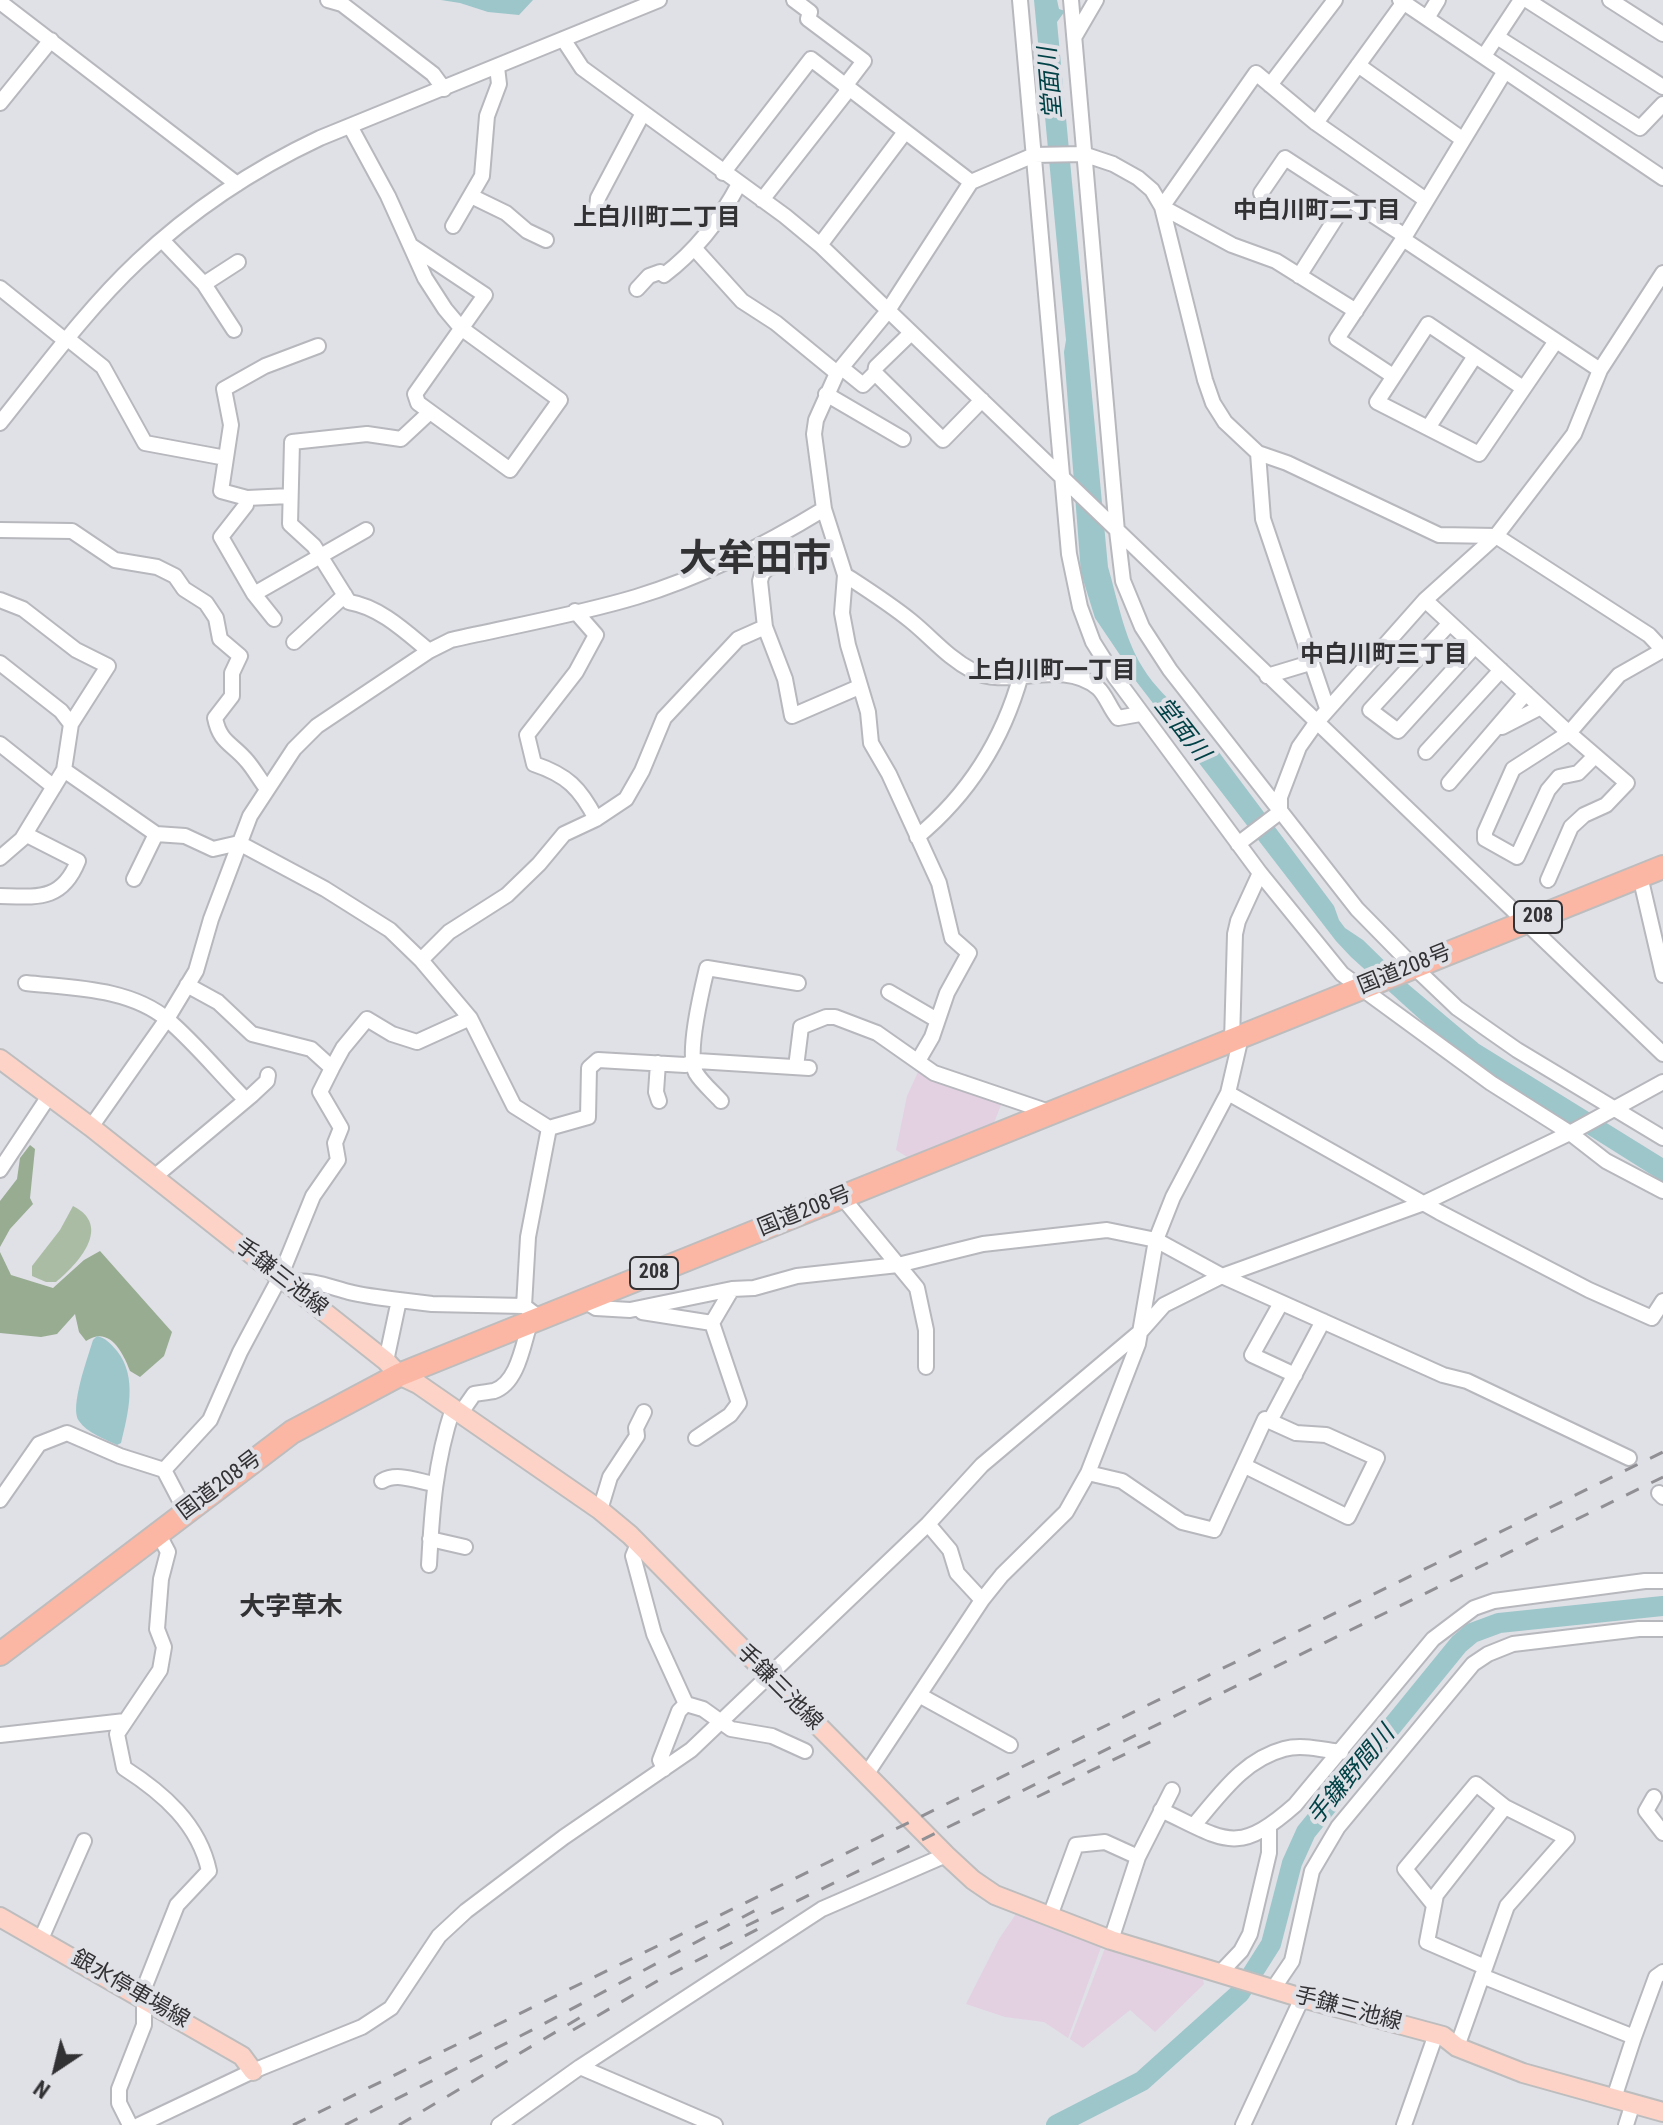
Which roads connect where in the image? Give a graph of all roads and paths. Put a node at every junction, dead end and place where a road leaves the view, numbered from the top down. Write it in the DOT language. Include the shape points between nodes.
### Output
graph roads {
  1 [pos="328,0"];
  2 [pos="659,0"];
  3 [pos="794,0"];
  4 [pos="1020,0"];
  5 [pos="1071,0"];
  6 [pos="1096,0"];
  7 [pos="1335,0"];
  8 [pos="1438,0"];
  9 [pos="1524,0"];
  10 [pos="1610,0"];
  11 [pos="1402,1"];
  12 [pos="0,2"];
  13 [pos="1427,18"];
  14 [pos="1663,34"];
  15 [pos="1075,36"];
  16 [pos="1497,37"];
  17 [pos="563,39"];
  18 [pos="51,40"];
  19 [pos="1484,56"];
  20 [pos="1358,65"];
  21 [pos="497,67"];
  22 [pos="1505,71"];
  23 [pos="1270,85"];
  24 [pos="1663,87"];
  25 [pos="847,88"];
  26 [pos="444,89"];
  27 [pos="0,103"];
  28 [pos="1663,104"];
  29 [pos="643,113"];
  30 [pos="1316,123"];
  31 [pos="350,126"];
  32 [pos="905,132"];
  33 [pos="1462,139"];
  34 [pos="1037,154"];
  35 [pos="1083,154"];
  36 [pos="723,173"];
  37 [pos="1663,178"];
  38 [pos="971,182"];
  39 [pos="237,184"];
  40 [pos="739,184"];
  41 [pos="1261,193"];
  42 [pos="471,196"];
  43 [pos="1348,199"];
  44 [pos="762,200"];
  45 [pos="1426,200"];
  46 [pos="1162,207"];
  47 [pos="596,217"];
  48 [pos="453,226"];
  49 [pos="1404,237"];
  50 [pos="162,240"];
  51 [pos="546,240"];
  52 [pos="410,245"];
  53 [pos="820,245"];
  54 [pos="695,249"];
  55 [pos="238,262"];
  56 [pos="1663,273"];
  57 [pos="1299,276"];
  58 [pos="204,284"];
  59 [pos="0,288"];
  60 [pos="637,289"];
  61 [pos="1356,311"];
  62 [pos="887,312"];
  63 [pos="461,328"];
  64 [pos="234,330"];
  65 [pos="911,333"];
  66 [pos="67,340"];
  67 [pos="1556,341"];
  68 [pos="318,346"];
  69 [pos="1475,356"];
  70 [pos="840,370"];
  71 [pos="1600,370"];
  72 [pos="875,373"];
  73 [pos="1393,376"];
  74 [pos="1523,388"];
  75 [pos="826,394"];
  76 [pos="982,400"];
  77 [pos="430,412"];
  78 [pos="0,423"];
  79 [pos="1428,428"];
  80 [pos="903,439"];
  81 [pos="1258,453"];
  82 [pos="226,458"];
  83 [pos="1065,482"];
  84 [pos="290,496"];
  85 [pos="247,498"];
  86 [pos="824,509"];
  87 [pos="1114,528"];
  88 [pos="0,530"];
  89 [pos="366,530"];
  90 [pos="1496,536"];
  91 [pos="835,549"];
  92 [pos="320,556"];
  93 [pos="845,575"];
  94 [pos="254,594"];
  95 [pos="345,595"];
  96 [pos="0,600"];
  97 [pos="1425,600"];
  98 [pos="575,611"];
  99 [pos="274,619"];
  100 [pos="1450,623"];
  101 [pos="765,627"];
  102 [pos="294,642"];
  103 [pos="1475,646"];
  104 [pos="1663,650"];
  105 [pos="429,651"];
  106 [pos="0,663"];
  107 [pos="1310,663"];
  108 [pos="1501,670"];
  109 [pos="1021,675"];
  110 [pos="1267,676"];
  111 [pos="859,687"];
  112 [pos="1526,693"];
  113 [pos="1541,707"];
  114 [pos="1327,708"];
  115 [pos="1140,714"];
  116 [pos="1316,723"];
  117 [pos="71,724"];
  118 [pos="1494,731"];
  119 [pos="1569,733"];
  120 [pos="0,744"];
  121 [pos="1426,752"];
  122 [pos="1595,756"];
  123 [pos="64,770"];
  124 [pos="1449,783"];
  125 [pos="54,787"];
  126 [pos="267,789"];
  127 [pos="1280,812"];
  128 [pos="596,819"];
  129 [pos="25,834"];
  130 [pos="156,834"];
  131 [pos="917,837"];
  132 [pos="239,843"];
  133 [pos="1238,844"];
  134 [pos="0,858"];
  135 [pos="1663,867"];
  136 [pos="1260,873"];
  137 [pos="1640,876"];
  138 [pos="134,879"];
  139 [pos="1548,880"];
  140 [pos="0,896"];
  141 [pos="1525,923"];
  142 [pos="421,960"];
  143 [pos="1413,966"];
  144 [pos="1663,975"];
  145 [pos="26,983"];
  146 [pos="798,983"];
  147 [pos="187,985"];
  148 [pos="1361,987"];
  149 [pos="889,992"];
  150 [pos="470,1018"];
  151 [pos="167,1019"];
  152 [pos="937,1020"];
  153 [pos="1236,1039"];
  154 [pos="1663,1054"];
  155 [pos="918,1061"];
  156 [pos="693,1062"];
  157 [pos="658,1063"];
  158 [pos="4,1067"];
  159 [pos="332,1068"];
  160 [pos="268,1075"];
  161 [pos="1663,1082"];
  162 [pos="1228,1093"];
  163 [pos="49,1096"];
  164 [pos="246,1100"];
  165 [pos="659,1101"];
  166 [pos="721,1101"];
  167 [pos="1612,1109"];
  168 [pos="1052,1113"];
  169 [pos="91,1127"];
  170 [pos="549,1128"];
  171 [pos="1570,1133"];
  172 [pos="1663,1138"];
  173 [pos="0,1170"];
  174 [pos="153,1178"];
  175 [pos="1663,1191"];
  176 [pos="842,1197"];
  177 [pos="1424,1203"];
  178 [pos="1156,1240"];
  179 [pos="898,1265"];
  180 [pos="1222,1276"];
  181 [pos="284,1280"];
  182 [pos="732,1289"];
  183 [pos="399,1300"];
  184 [pos="583,1300"];
  185 [pos="1663,1301"];
  186 [pos="1281,1303"];
  187 [pos="630,1310"];
  188 [pos="531,1316"];
  189 [pos="1323,1321"];
  190 [pos="712,1323"];
  191 [pos="1141,1331"];
  192 [pos="926,1367"];
  193 [pos="393,1368"];
  194 [pos="1295,1375"];
  195 [pos="456,1411"];
  196 [pos="644,1412"];
  197 [pos="1270,1421"];
  198 [pos="696,1438"];
  199 [pos="1629,1458"];
  200 [pos="1245,1466"];
  201 [pos="164,1470"];
  202 [pos="1088,1473"];
  203 [pos="382,1481"];
  204 [pos="434,1484"];
  205 [pos="0,1500"];
  206 [pos="600,1510"];
  207 [pos="186,1512"];
  208 [pos="928,1524"];
  209 [pos="158,1533"];
  210 [pos="430,1539"];
  211 [pos="638,1544"];
  212 [pos="465,1547"];
  213 [pos="429,1565"];
  214 [pos="1663,1581"];
  215 [pos="982,1600"];
  216 [pos="1663,1629"];
  217 [pos="0,1654"];
  218 [pos="769,1678"];
  219 [pos="919,1695"];
  220 [pos="686,1704"];
  221 [pos="125,1721"];
  222 [pos="722,1722"];
  223 [pos="0,1735"];
  224 [pos="1010,1745"];
  225 [pos="805,1751"];
  226 [pos="1341,1752"];
  227 [pos="664,1769"];
  228 [pos="866,1775"];
  229 [pos="1172,1790"];
  230 [pos="1654,1797"];
  231 [pos="1505,1807"];
  232 [pos="1161,1810"];
  233 [pos="1194,1825"];
  234 [pos="1269,1828"];
  235 [pos="1663,1833"];
  236 [pos="84,1841"];
  237 [pos="946,1855"];
  238 [pos="1138,1857"];
  239 [pos="1434,1905"];
  240 [pos="1050,1916"];
  241 [pos="0,1917"];
  242 [pos="41,1939"];
  243 [pos="1111,1940"];
  244 [pos="1221,1972"];
  245 [pos="1484,1972"];
  246 [pos="1663,1972"];
  247 [pos="1273,1989"];
  248 [pos="142,1997"];
  249 [pos="1302,1998"];
  250 [pos="1436,2034"];
  251 [pos="1634,2037"];
  252 [pos="1457,2047"];
  253 [pos="580,2067"];
  254 [pos="253,2071"];
  255 [pos="1614,2098"];
  256 [pos="1633,2103"];
  257 [pos="1663,2112"];
  258 [pos="130,2125"];
  259 [pos="139,2125"];
  260 [pos="499,2125"];
  261 [pos="715,2125"];
  262 [pos="1243,2125"];
  263 [pos="1404,2125"];
  264 [pos="1626,2125"];
  1 -- 26 [label="street" via="342,4 433,74"];
  2 -- 17 [label="street"];
  3 -- 25 [label="street" via="810,12 808,19 864,61"];
  4 -- 34 [label="street"];
  5 -- 15 [label="street"];
  6 -- 15 [label="street"];
  7 -- 23 [label="street"];
  8 -- 13 [label="street"];
  9 -- 16 [label="street"];
  9 -- 24 [label="street"];
  10 -- 14 [label="street"];
  11 -- 13 [label="street"];
  11 -- 20 [label="street"];
  12 -- 18 [label="street"];
  13 -- 19 [label="street"];
  15 -- 35 [label="street"];
  16 -- 19 [label="street"];
  16 -- 28 [label="street" via="1640,128"];
  17 -- 21 [label="street"];
  17 -- 29 [label="street" via="582,68"];
  18 -- 27 [label="street"];
  18 -- 39 [label="street"];
  19 -- 22 [label="street"];
  20 -- 30 [label="street"];
  20 -- 33 [label="street"];
  21 -- 26 [label="street"];
  21 -- 42 [label="street" via="499,84 487,116 482,176"];
  22 -- 33 [label="street"];
  22 -- 37 [label="street"];
  23 -- 30 [label="street"];
  23 -- 46 [label="street" via="1256,73"];
  25 -- 32 [label="street"];
  25 -- 36 [label="street" via="811,59"];
  25 -- 44 [label="street"];
  26 -- 31 [label="street"];
  29 -- 36 [label="street"];
  29 -- 47 [label="street" via="598,198"];
  30 -- 45 [label="street"];
  31 -- 39 [label="street" via="284,155"];
  31 -- 52 [label="street"];
  32 -- 38 [label="street"];
  32 -- 53 [label="street"];
  33 -- 45 [label="street"];
  34 -- 35 [label="street"];
  34 -- 38 [label="street"];
  34 -- 83 [label="street"];
  35 -- 46 [label="street" via="1138,178"];
  35 -- 87 [label="street"];
  36 -- 40 [label="street"];
  38 -- 62 [label="street"];
  39 -- 50 [label="street"];
  40 -- 44 [label="street"];
  40 -- 54 [label="street"];
  41 -- 43 [label="street" via="1285,158"];
  42 -- 48 [label="street"];
  42 -- 51 [label="street"];
  43 -- 49 [label="street"];
  43 -- 57 [label="street"];
  44 -- 53 [label="street"];
  45 -- 49 [label="street"];
  46 -- 57 [label="street"];
  46 -- 81 [label="street" via="1213,403"];
  49 -- 61 [label="street"];
  49 -- 67 [label="street"];
  50 -- 58 [label="street"];
  50 -- 66 [label="street"];
  52 -- 63 [label="street" via="425,278"];
  52 -- 63 [label="street" via="485,295"];
  53 -- 62 [label="street"];
  54 -- 60 [label="street"];
  54 -- 70 [label="street" via="742,301"];
  55 -- 58 [label="street"];
  56 -- 71 [label="street"];
  57 -- 61 [label="street"];
  58 -- 64 [label="street"];
  59 -- 66 [label="street"];
  61 -- 73 [label="street" via="1337,339"];
  62 -- 65 [label="street"];
  62 -- 70 [label="street"];
  63 -- 77 [label="street" via="415,394"];
  63 -- 77 [label="street" via="560,400 510,470"];
  65 -- 72 [label="street"];
  65 -- 76 [label="street"];
  66 -- 78 [label="street"];
  66 -- 82 [label="street" via="103,367 145,443"];
  67 -- 71 [label="street"];
  67 -- 74 [label="street"];
  68 -- 82 [label="street" via="224,389 231,425"];
  69 -- 73 [label="street" via="1428,324"];
  69 -- 74 [label="street"];
  69 -- 79 [label="street"];
  70 -- 72 [label="street" via="863,385"];
  70 -- 75 [label="street"];
  71 -- 90 [label="street" via="1574,434"];
  72 -- 76 [label="street" via="943,440"];
  73 -- 79 [label="street" via="1377,402"];
  74 -- 79 [label="street" via="1479,454"];
  75 -- 80 [label="street"];
  75 -- 86 [label="street" via="814,434"];
  76 -- 83 [label="street"];
  77 -- 84 [label="street" via="401,439 367,434 292,442"];
  81 -- 90 [label="street" via="1439,535"];
  81 -- 107 [label="street" via="1263,519"];
  82 -- 85 [label="street" via="221,491"];
  83 -- 87 [label="street"];
  83 -- 115 [label="street" via="1070,567 1080,607 1093,642"];
  84 -- 85 [label="street"];
  84 -- 92 [label="street" via="290,524"];
  85 -- 94 [label="street" via="221,537"];
  86 -- 91 [label="street"];
  86 -- 98 [label="street" via="679,582"];
  87 -- 110 [label="street"];
  87 -- 127 [label="street" via="1123,581 1142,627"];
  88 -- 126 [label="street" via="72,531 115,560 157,567 175,576 206,603 220,639 240,656 232,673 232,696 215,718 218,732"];
  89 -- 92 [label="street"];
  90 -- 97 [label="street"];
  90 -- 104 [label="street" via="1649,635"];
  91 -- 93 [label="street"];
  91 -- 101 [label="street" via="762,574"];
  92 -- 94 [label="street"];
  92 -- 95 [label="street"];
  93 -- 109 [label="street" via="974,673"];
  93 -- 111 [label="street" via="842,613"];
  94 -- 99 [label="street"];
  95 -- 102 [label="street"];
  95 -- 105 [label="street" via="349,602 364,604 401,627"];
  96 -- 117 [label="street" via="23,609 76,650 108,666"];
  97 -- 100 [label="street"];
  97 -- 114 [label="street"];
  98 -- 105 [label="street" via="451,640"];
  98 -- 128 [label="street" via="596,635 576,672 527,735 534,764 571,782"];
  100 -- 103 [label="street"];
  100 -- 103 [label="street" via="1370,710 1398,731"];
  101 -- 111 [label="street" via="785,679 792,716"];
  101 -- 128 [label="street" via="738,639 664,718 626,799"];
  103 -- 108 [label="street"];
  104 -- 119 [label="street" via="1619,675"];
  105 -- 126 [label="street" via="317,726"];
  106 -- 117 [label="street"];
  107 -- 110 [label="street"];
  107 -- 114 [label="street"];
  108 -- 112 [label="street"];
  108 -- 121 [label="street"];
  109 -- 115 [label="street" via="1043,672 1081,679 1098,688 1118,718"];
  109 -- 131 [label="street" via="987,760"];
  110 -- 116 [label="street"];
  111 -- 131 [label="street" via="871,743"];
  112 -- 113 [label="street"];
  112 -- 118 [label="street"];
  113 -- 118 [label="street"];
  113 -- 119 [label="street"];
  114 -- 116 [label="street"];
  115 -- 133 [label="street"];
  116 -- 127 [label="street" via="1299,747 1280,797"];
  116 -- 141 [label="street"];
  117 -- 123 [label="street"];
  118 -- 124 [label="street"];
  119 -- 122 [label="street"];
  119 -- 122 [label="street" via="1513,769 1485,839 1517,857 1548,790 1559,777 1578,773"];
  120 -- 125 [label="street"];
  122 -- 139 [label="street" via="1627,783 1606,805 1571,827"];
  123 -- 125 [label="street"];
  123 -- 130 [label="street"];
  125 -- 129 [label="street"];
  126 -- 132 [label="street"];
  127 -- 133 [label="street"];
  127 -- 143 [label="street" via="1357,909"];
  128 -- 142 [label="street" via="564,834 507,895 449,932"];
  129 -- 134 [label="street"];
  129 -- 140 [label="street" via="78,861 75,869 61,888 45,895"];
  130 -- 132 [label="street" via="185,836 213,849"];
  130 -- 138 [label="street"];
  131 -- 152 [label="street" via="939,883 952,938 969,953"];
  132 -- 142 [label="street" via="377,922"];
  132 -- 147 [label="street"];
  133 -- 136 [label="street"];
  135 -- 137 [label="highway, 国道208号 / 208"];
  136 -- 148 [label="street" via="1342,974"];
  136 -- 153 [label="street" via="1235,934"];
  137 -- 141 [label="highway, 国道208号 / 208"];
  137 -- 144 [label="street"];
  141 -- 143 [label="highway, 国道208号 / 208"];
  141 -- 154 [label="street"];
  142 -- 150 [label="street"];
  143 -- 148 [label="highway, 国道208号 / 208"];
  143 -- 167 [label="street" via="1457,1008"];
  145 -- 151 [label="street" via="122,997"];
  146 -- 156 [label="street" via="707,968"];
  147 -- 151 [label="street"];
  147 -- 159 [label="street" via="218,1002 252,1034 311,1049"];
  148 -- 153 [label="highway, 国道208号 / 208"];
  148 -- 171 [label="street" via="1491,1083"];
  149 -- 152 [label="street"];
  150 -- 159 [label="street" via="417,1042 367,1019"];
  150 -- 170 [label="street" via="514,1106"];
  151 -- 164 [label="street"];
  151 -- 169 [label="street"];
  152 -- 155 [label="street"];
  153 -- 162 [label="street"];
  153 -- 168 [label="highway, 国道208号 / 208"];
  155 -- 156 [label="street" via="877,1033 826,1017 801,1027 802,1067"];
  155 -- 168 [label="street" via="934,1073"];
  156 -- 157 [label="street"];
  156 -- 166 [label="street"];
  157 -- 165 [label="street"];
  157 -- 170 [label="street" via="591,1063 588,1117"];
  158 -- 163 [label="main road, 手鎌三池線"];
  159 -- 181 [label="street" via="320,1092 341,1128 335,1143 338,1160 313,1196"];
  160 -- 164 [label="street"];
  161 -- 167 [label="street"];
  162 -- 177 [label="street"];
  162 -- 178 [label="street"];
  163 -- 169 [label="main road, 手鎌三池線"];
  163 -- 173 [label="street"];
  164 -- 174 [label="street"];
  167 -- 171 [label="street"];
  167 -- 172 [label="street"];
  168 -- 176 [label="highway, 国道208号 / 208"];
  169 -- 174 [label="main road, 手鎌三池線"];
  170 -- 188 [label="street" via="528,1237"];
  171 -- 175 [label="street" via="1606,1161"];
  171 -- 177 [label="street"];
  174 -- 181 [label="main road, 手鎌三池線"];
  176 -- 179 [label="street"];
  176 -- 184 [label="highway, 国道208号 / 208"];
  177 -- 180 [label="street"];
  177 -- 185 [label="street" via="1652,1318"];
  178 -- 179 [label="street" via="1107,1230 1066,1233 983,1244"];
  178 -- 180 [label="street"];
  178 -- 191 [label="street"];
  179 -- 182 [label="street"];
  179 -- 192 [label="street" via="917,1288 923,1308"];
  180 -- 186 [label="street"];
  180 -- 191 [label="street" via="1164,1305"];
  181 -- 183 [label="street"];
  181 -- 193 [label="main road, 手鎌三池線"];
  181 -- 201 [label="street" via="240,1352 210,1420"];
  182 -- 187 [label="street"];
  182 -- 190 [label="street"];
  183 -- 188 [label="street"];
  183 -- 193 [label="street"];
  184 -- 187 [label="street" via="596,1308"];
  184 -- 188 [label="highway, 国道208号 / 208"];
  186 -- 189 [label="street"];
  186 -- 194 [label="street" via="1252,1355"];
  187 -- 190 [label="street"];
  188 -- 193 [label="highway, 国道208号 / 208"];
  188 -- 195 [label="street" via="506,1383 474,1394"];
  189 -- 194 [label="street"];
  189 -- 199 [label="street" via="1467,1381"];
  190 -- 198 [label="street" via="739,1403"];
  191 -- 202 [label="street"];
  191 -- 208 [label="street" via="1011,1438"];
  193 -- 195 [label="main road, 手鎌三池線"];
  193 -- 207 [label="highway, 国道208号 / 208" via="292,1432"];
  194 -- 197 [label="street"];
  195 -- 204 [label="street" via="443,1437"];
  195 -- 206 [label="main road, 手鎌三池線"];
  196 -- 206 [label="street" via="637,1436 610,1477"];
  197 -- 200 [label="street" via="1265,1419"];
  197 -- 200 [label="street" via="1296,1433 1326,1435 1377,1458 1348,1517"];
  200 -- 202 [label="street" via="1214,1530 1182,1522 1122,1481"];
  201 -- 205 [label="street" via="67,1433 39,1444"];
  201 -- 207 [label="street"];
  202 -- 215 [label="street" via="1066,1512"];
  203 -- 204 [label="street" via="400,1477"];
  204 -- 210 [label="street"];
  206 -- 211 [label="main road, 手鎌三池線"];
  207 -- 209 [label="highway, 国道208号 / 208"];
  208 -- 215 [label="street" via="950,1550 957,1573"];
  208 -- 218 [label="street"];
  209 -- 217 [label="highway, 国道208号 / 208"];
  209 -- 221 [label="street" via="168,1552 157,1629 164,1647 160,1670"];
  210 -- 212 [label="street"];
  210 -- 213 [label="street"];
  211 -- 218 [label="main road, 手鎌三池線"];
  211 -- 220 [label="street" via="633,1556 654,1634"];
  214 -- 226 [label="street" via="1494,1601 1474,1608 1433,1639"];
  215 -- 219 [label="street"];
  216 -- 247 [label="street" via="1513,1644 1473,1664 1321,1853 1312,1871 1292,1961"];
  218 -- 222 [label="street"];
  218 -- 228 [label="main road, 手鎌三池線"];
  219 -- 224 [label="street"];
  219 -- 228 [label="street"];
  220 -- 222 [label="street"];
  220 -- 227 [label="street" via="660,1760"];
  221 -- 223 [label="street"];
  221 -- 248 [label="street" via="117,1734 124,1768 184,1814 209,1871 177,1905"];
  222 -- 225 [label="street"];
  222 -- 227 [label="street"];
  226 -- 233 [label="street" via="1284,1749 1243,1768"];
  226 -- 234 [label="street"];
  227 -- 254 [label="street" via="466,1911 439,1936 391,2008 362,2027"];
  228 -- 237 [label="main road, 手鎌三池線"];
  229 -- 232 [label="street"];
  230 -- 235 [label="street" via="1646,1811"];
  231 -- 239 [label="street" via="1436,1895"];
  231 -- 239 [label="street" via="1476,1784 1405,1869"];
  231 -- 245 [label="street" via="1567,1838 1507,1906"];
  232 -- 233 [label="street"];
  232 -- 238 [label="street"];
  233 -- 234 [label="street" via="1236,1840"];
  234 -- 244 [label="street" via="1269,1853 1250,1934"];
  236 -- 242 [label="street"];
  237 -- 240 [label="main road, 手鎌三池線" via="995,1895"];
  237 -- 253 [label="street" via="822,1909"];
  238 -- 240 [label="street" via="1105,1842 1076,1845"];
  238 -- 243 [label="street"];
  239 -- 245 [label="street" via="1427,1942"];
  240 -- 243 [label="main road, 手鎌三池線"];
  241 -- 242 [label="main road, 銀水停車場線"];
  242 -- 248 [label="main road, 銀水停車場線"];
  243 -- 244 [label="main road, 手鎌三池線"];
  244 -- 247 [label="main road, 手鎌三池線"];
  245 -- 251 [label="street"];
  245 -- 252 [label="street"];
  246 -- 251 [label="street" via="1656,1977"];
  247 -- 249 [label="main road, 手鎌三池線"];
  248 -- 254 [label="main road, 銀水停車場線" via="242,2056"];
  248 -- 258 [label="street" via="144,2025 119,2089 119,2103"];
  249 -- 250 [label="main road, 手鎌三池線"];
  249 -- 262 [label="street"];
  250 -- 252 [label="main road, 手鎌三池線"];
  250 -- 263 [label="street"];
  251 -- 255 [label="street"];
  252 -- 255 [label="main road, 手鎌三池線" via="1523,2073"];
  253 -- 260 [label="street"];
  253 -- 261 [label="street"];
  254 -- 259 [label="street"];
  255 -- 256 [label="main road, 手鎌三池線"];
  256 -- 257 [label="main road, 手鎌三池線"];
  256 -- 264 [label="street"];
}
